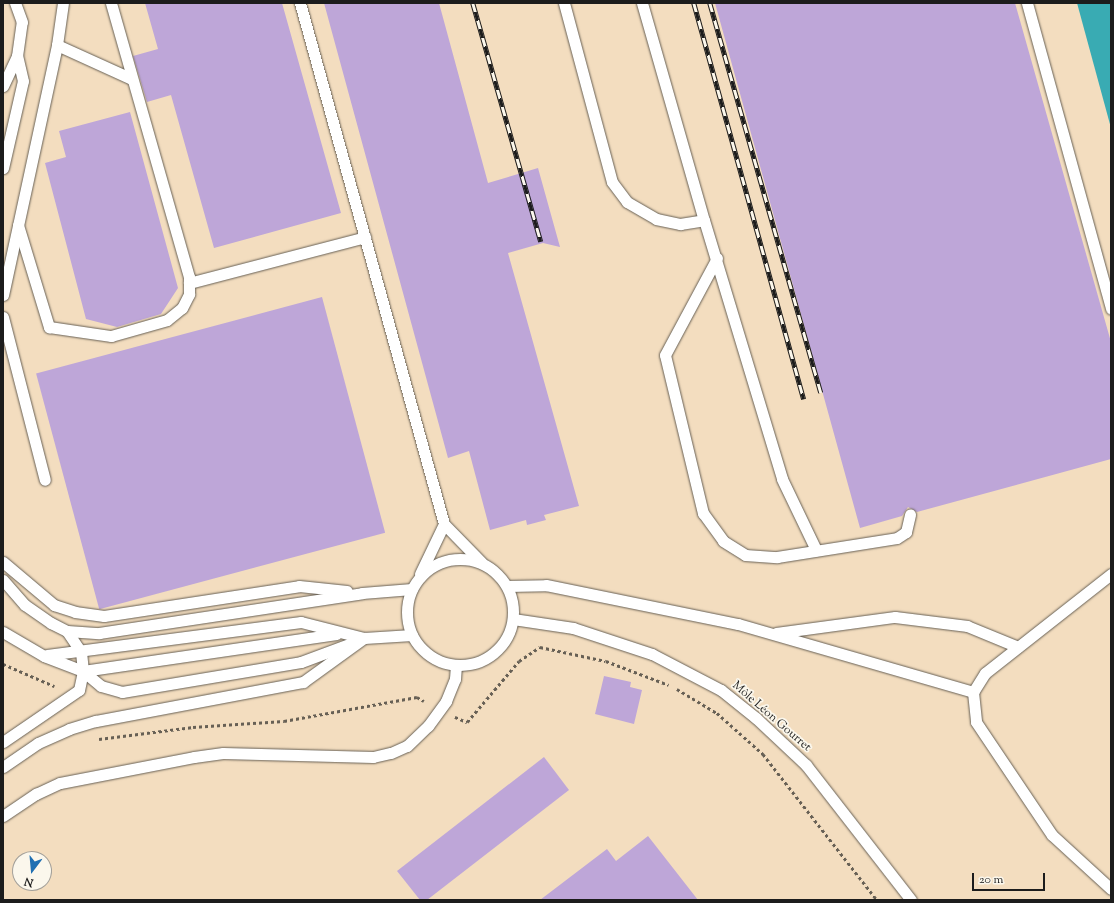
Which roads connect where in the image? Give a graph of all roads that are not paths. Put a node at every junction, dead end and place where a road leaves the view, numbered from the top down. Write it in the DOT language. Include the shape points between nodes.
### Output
graph roads {
  1 [pos="15,3"];
  2 [pos="63,3"];
  3 [pos="111,3"];
  4 [pos="300,3"];
  5 [pos="564,3"];
  6 [pos="642,3"];
  7 [pos="1027,3"];
  8 [pos="57,45"];
  9 [pos="17,56"];
  10 [pos="132,79"];
  11 [pos="3,86"];
  12 [pos="3,168"];
  13 [pos="704,220"];
  14 [pos="18,225"];
  15 [pos="364,237"];
  16 [pos="717,258"];
  17 [pos="189,283"];
  18 [pos="3,296"];
  19 [pos="1111,309"];
  20 [pos="3,317"];
  21 [pos="45,480"];
  22 [pos="910,514"];
  23 [pos="444,524"];
  24 [pos="816,550"];
  25 [pos="3,562"];
  26 [pos="482,563"];
  27 [pos="1111,574"];
  28 [pos="418,578"];
  29 [pos="3,580"];
  30 [pos="507,586"];
  31 [pos="412,589"];
  32 [pos="362,593"];
  33 [pos="513,619"];
  34 [pos="67,630"];
  35 [pos="3,632"];
  36 [pos="340,633"];
  37 [pos="773,634"];
  38 [pos="412,635"];
  39 [pos="364,638"];
  40 [pos="1018,647"];
  41 [pos="81,652"];
  42 [pos="44,656"];
  43 [pos="456,665"];
  44 [pos="83,671"];
  45 [pos="972,692"];
  46 [pos="3,742"];
  47 [pos="3,767"];
  48 [pos="3,816"];
  49 [pos="1111,889"];
  50 [pos="911,900"];
  1 -- 9 [label="lane" via="22,22"];
  2 -- 8 [label="lane"];
  3 -- 10 [label="lane"];
  4 -- 15 [label="lane"];
  5 -- 13 [label="lane" via="612,182 628,202 656,219 680,224"];
  6 -- 13 [label="lane"];
  7 -- 19 [label="lane"];
  8 -- 10 [label="lane"];
  8 -- 14 [label="lane"];
  9 -- 11 [label="lane"];
  9 -- 12 [label="lane" via="23,81"];
  10 -- 17 [label="lane"];
  13 -- 16 [label="lane"];
  14 -- 17 [label="lane" via="49,327 111,336 167,320 182,308 189,294"];
  14 -- 18 [label="lane"];
  15 -- 17 [label="lane"];
  15 -- 23 [label="lane"];
  16 -- 24 [label="lane" via="782,479"];
  16 -- 24 [label="lane" via="665,355 703,512 723,542 745,554 777,557"];
  20 -- 21 [label="lane"];
  22 -- 24 [label="lane" via="906,532 897,538"];
  23 -- 26 [label="lane"];
  23 -- 28 [label="lane"];
  25 -- 32 [label="lane" via="54,605 75,612 104,616 299,586"];
  26 -- 28 [label="lane" via="465,559 448,560 431,567"];
  26 -- 30 [label="lane" via="496,573"];
  27 -- 40 [label="lane"];
  28 -- 31 [label="lane"];
  29 -- 34 [label="lane" via="25,605"];
  30 -- 33 [label="lane" via="512,602"];
  30 -- 37 [label="lane" via="546,585 738,624"];
  31 -- 32 [label="lane"];
  31 -- 38 [label="lane" via="406,612"];
  32 -- 34 [label="lane" via="98,633"];
  33 -- 43 [label="lane" via="508,635 499,648 487,658 472,664"];
  33 -- 50 [label="lane, Môle Léon Gourret" via="573,628 652,654 721,690 756,718 806,765"];
  34 -- 41 [label="lane"];
  35 -- 42 [label="lane"];
  36 -- 39 [label="lane"];
  36 -- 41 [label="lane" via="301,622"];
  36 -- 44 [label="lane"];
  37 -- 40 [label="lane" via="895,617 967,626"];
  37 -- 45 [label="lane"];
  38 -- 39 [label="lane"];
  38 -- 43 [label="lane" via="430,656"];
  39 -- 44 [label="lane" via="301,662 122,692 101,686"];
  39 -- 47 [label="lane" via="303,682 96,721 69,729 38,743"];
  40 -- 45 [label="lane" via="985,673"];
  41 -- 42 [label="lane"];
  41 -- 44 [label="lane"];
  42 -- 44 [label="lane"];
  43 -- 48 [label="lane" via="446,701 428,726 407,746 391,753 373,757 223,753 194,757 60,783 36,794"];
  44 -- 46 [label="lane" via="79,690"];
  45 -- 49 [label="lane" via="976,722 1052,835"];
}
